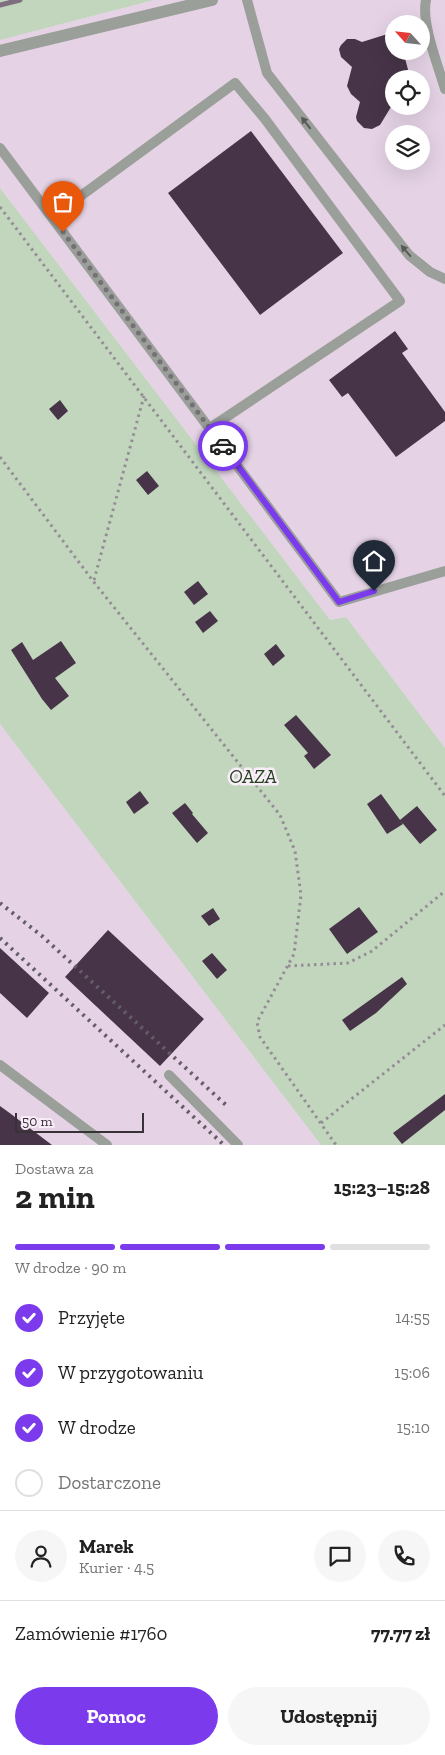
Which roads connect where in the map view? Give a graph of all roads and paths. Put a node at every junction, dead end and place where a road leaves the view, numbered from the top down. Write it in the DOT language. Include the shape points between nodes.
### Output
graph roads {
  1 [pos="212,0"];
  2 [pos="247,0"];
  3 [pos="426,0"];
  4 [pos="0,50"];
  5 [pos="445,89"];
  6 [pos="0,148"];
  7 [pos="0,207"];
  8 [pos="52,217"];
  9 [pos="445,279"];
  10 [pos="144,396"];
  11 [pos="210,428"];
  12 [pos="0,457"];
  13 [pos="445,571"];
  14 [pos="94,581"];
  15 [pos="445,796"];
  16 [pos="445,891"];
  17 [pos="287,966"];
  18 [pos="445,1025"];
  19 [pos="0,1065"];
  20 [pos="169,1075"];
  21 [pos="321,1123"];
  22 [pos="107,1145"];
  23 [pos="238,1145"];
  24 [pos="336,1145"];
  1 -- 4 [label="street"];
  9 -- 2 [label="lane, one-way" via="409,255 267,73"];
  3 -- 5 [label="lane" via="424,12"];
  6 -- 8 [label="lane"];
  7 -- 10 [label="path"];
  8 -- 11 [label="lane"];
  8 -- 11 [label="lane" via="235,83 265,119 400,301"];
  10 -- 14 [label="path"];
  10 -- 15 [label="path"];
  11 -- 13 [label="lane" via="339,602"];
  12 -- 14 [label="path"];
  14 -- 17 [label="path" via="280,815 294,851 301,895 294,954"];
  16 -- 17 [label="path" via="372,951 348,963"];
  17 -- 21 [label="path" via="258,1022 260,1037"];
  18 -- 21 [label="path"];
  19 -- 22 [label="lane"];
  20 -- 23 [label="lane"];
  21 -- 24 [label="path"];
}
